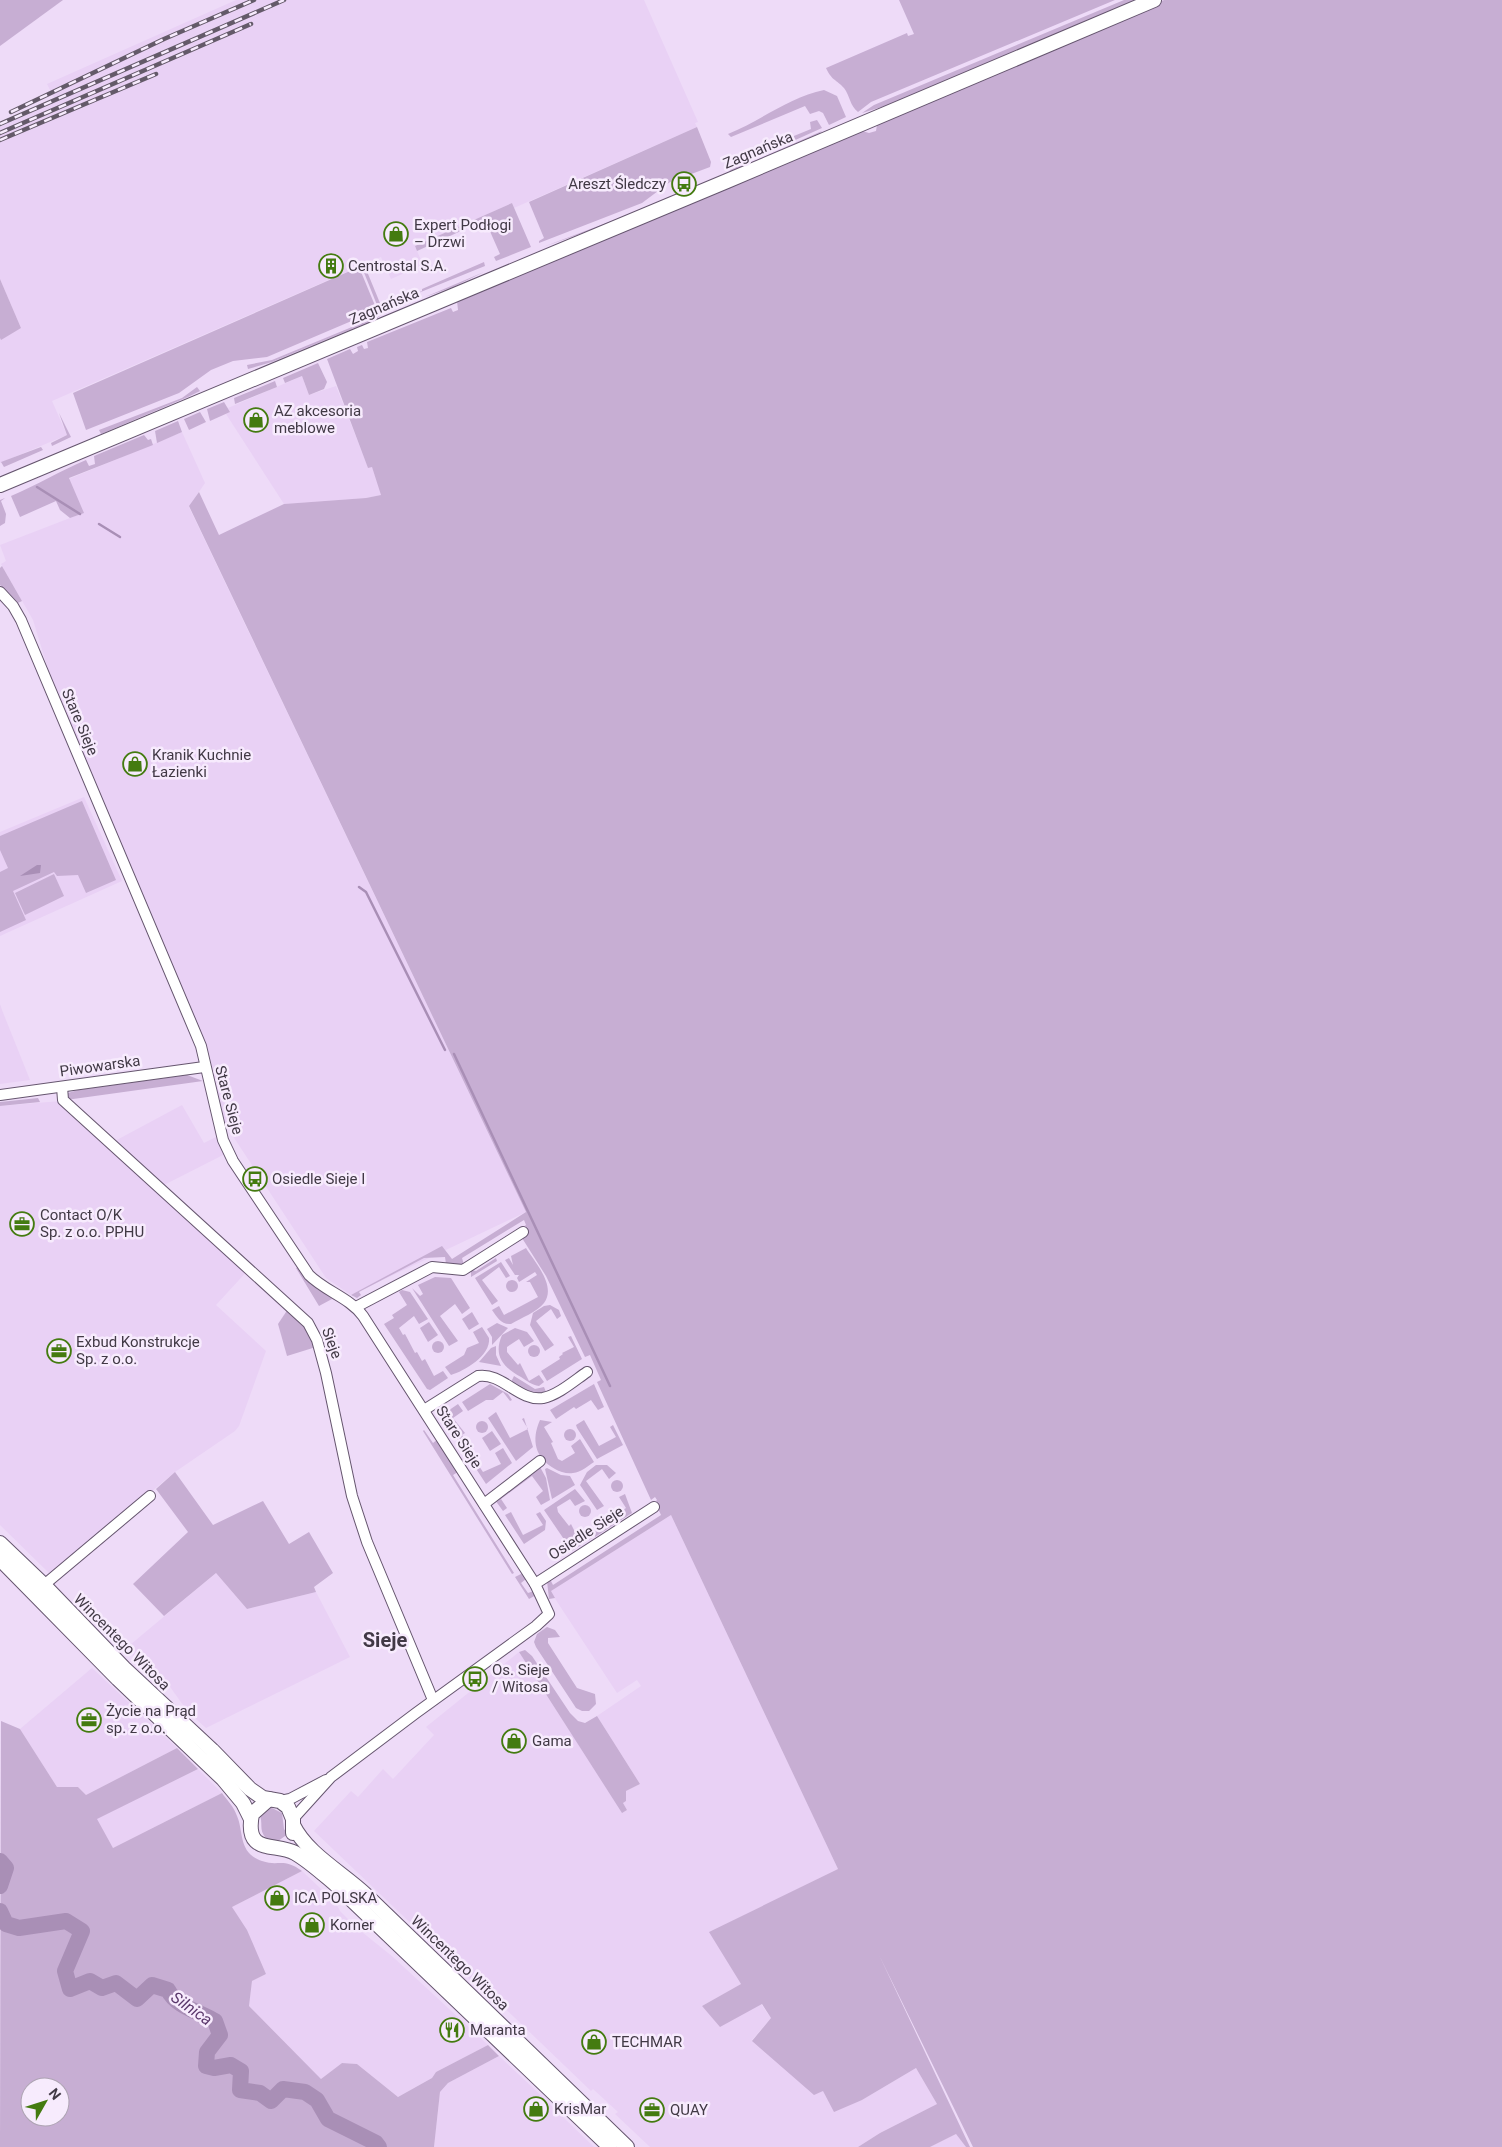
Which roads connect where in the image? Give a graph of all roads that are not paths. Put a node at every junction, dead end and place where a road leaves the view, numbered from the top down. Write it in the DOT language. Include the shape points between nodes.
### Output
graph roads {
  1 [pos="1154,0"];
  2 [pos="0,485"];
  3 [pos="0,592"];
  4 [pos="204,1067"];
  5 [pos="62,1087"];
  6 [pos="0,1095"];
  7 [pos="523,1232"];
  8 [pos="356,1307"];
  9 [pos="587,1372"];
  10 [pos="424,1410"];
  11 [pos="540,1461"];
  12 [pos="150,1496"];
  13 [pos="484,1504"];
  14 [pos="654,1507"];
  15 [pos="0,1543"];
  16 [pos="0,1559"];
  17 [pos="534,1584"];
  18 [pos="44,1585"];
  19 [pos="433,1700"];
  20 [pos="332,1778"];
  21 [pos="274,1800"];
  22 [pos="251,1819"];
  23 [pos="293,1822"];
  24 [pos="280,1848"];
  25 [pos="610,2147"];
  26 [pos="628,2147"];
  1 -- 2 [label="main road, Zagnańska"];
  3 -- 4 [label="street, Stare Sieje" via="21,620 201,1046"];
  4 -- 5 [label="street, Piwowarska"];
  4 -- 8 [label="street, Stare Sieje" via="219,1129 233,1161 309,1275"];
  5 -- 6 [label="street, Piwowarska"];
  5 -- 19 [label="street, Sieje" via="63,1100 308,1323 317,1340 326,1373 350,1486 367,1542"];
  7 -- 8 [label="street" via="463,1270 432,1267"];
  8 -- 10 [label="street, Stare Sieje"];
  9 -- 10 [label="street" via="550,1395 536,1398 493,1378 478,1376"];
  10 -- 13 [label="street, Stare Sieje"];
  11 -- 13 [label="street"];
  12 -- 18 [label="street"];
  13 -- 17 [label="street, Stare Sieje"];
  14 -- 17 [label="street, Osiedle Sieje"];
  15 -- 18 [label="main road, Wincentego Witosa"];
  16 -- 22 [label="main road, Wincentego Witosa" via="118,1679 220,1775 240,1799"];
  17 -- 19 [label="street, Stare Sieje" via="549,1614"];
  18 -- 21 [label="main road, Wincentego Witosa" via="100,1645 250,1789 258,1796"];
  19 -- 20 [label="street"];
  20 -- 21 [label="street" via="290,1799"];
  20 -- 23 [label="street" via="299,1810"];
  21 -- 22 [label="main road" via="254,1810"];
  21 -- 23 [label="main road" via="288,1807"];
  22 -- 24 [label="main road" via="256,1840 266,1848"];
  23 -- 24 [label="main road" via="292,1837"];
  23 -- 26 [label="main road, Wincentego Witosa" via="300,1838 363,1893"];
  24 -- 25 [label="main road, Wincentego Witosa" via="299,1856 355,1902"];
}
